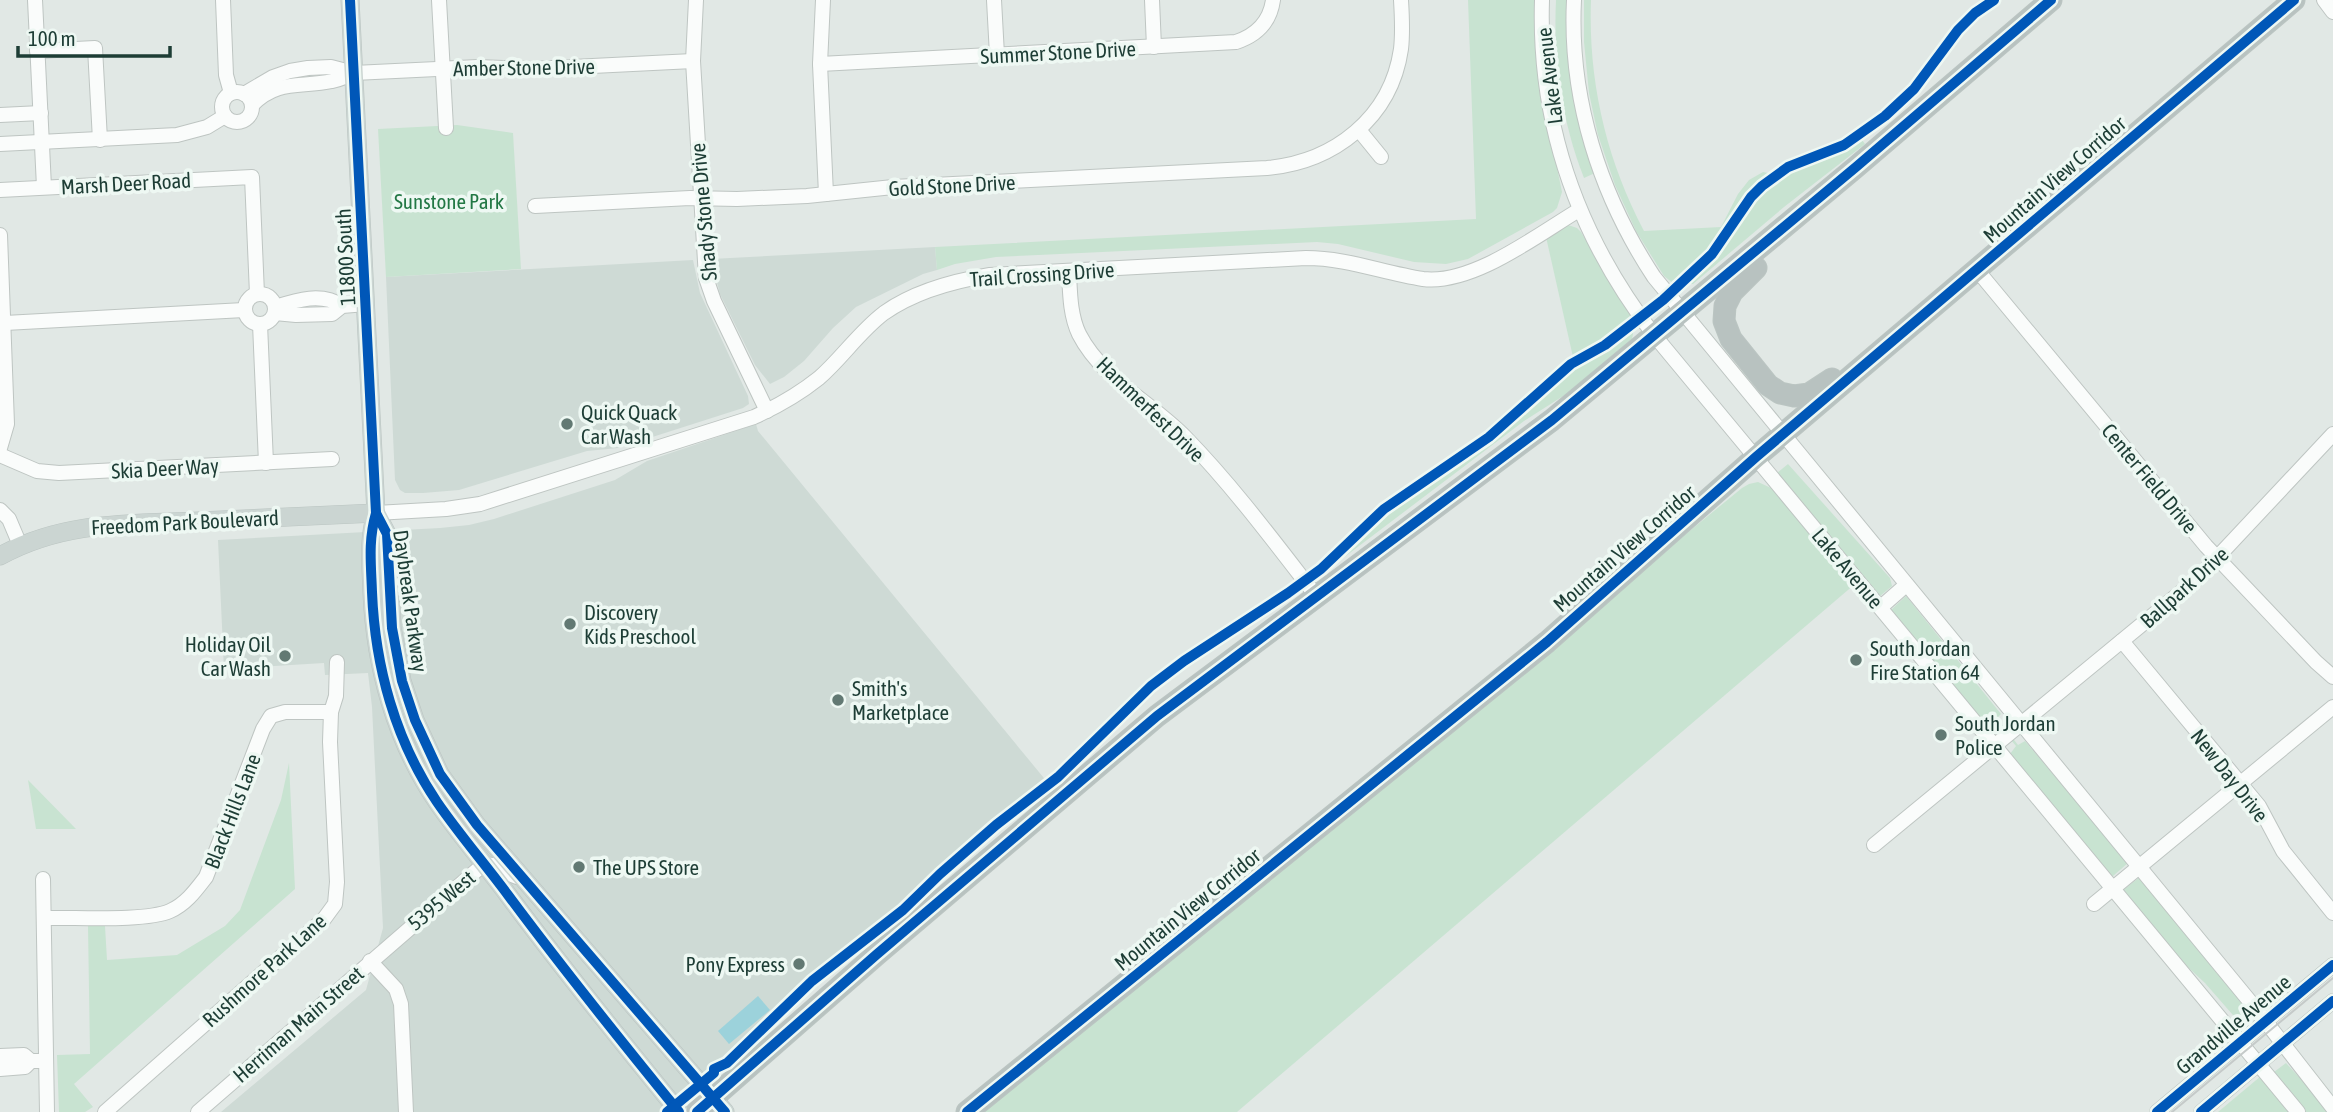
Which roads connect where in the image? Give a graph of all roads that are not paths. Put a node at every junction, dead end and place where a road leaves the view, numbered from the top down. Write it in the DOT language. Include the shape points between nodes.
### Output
graph roads {
  1 [pos="35,0"];
  2 [pos="223,0"];
  3 [pos="350,0"];
  4 [pos="439,0"];
  5 [pos="696,0"];
  6 [pos="823,0"];
  7 [pos="994,0"];
  8 [pos="1152,0"];
  9 [pos="1273,0"];
  10 [pos="1401,0"];
  11 [pos="1542,0"];
  12 [pos="1574,0"];
  13 [pos="2051,0"];
  14 [pos="2294,0"];
  15 [pos="2324,0"];
  16 [pos="2333,12"];
  17 [pos="1154,47"];
  18 [pos="37,51"];
  19 [pos="997,55"];
  20 [pos="694,61"];
  21 [pos="820,64"];
  22 [pos="443,68"];
  23 [pos="354,73"];
  24 [pos="242,97"];
  25 [pos="41,113"];
  26 [pos="0,115"];
  27 [pos="225,116"];
  28 [pos="446,128"];
  29 [pos="1359,130"];
  30 [pos="100,140"];
  31 [pos="42,142"];
  32 [pos="0,144"];
  33 [pos="1381,157"];
  34 [pos="1856,167"];
  35 [pos="44,187"];
  36 [pos="0,190"];
  37 [pos="826,194"];
  38 [pos="2067,194"];
  39 [pos="700,198"];
  40 [pos="536,206"];
  41 [pos="1579,210"];
  42 [pos="0,235"];
  43 [pos="1978,270"];
  44 [pos="1069,272"];
  45 [pos="257,294"];
  46 [pos="366,304"];
  47 [pos="244,310"];
  48 [pos="275,310"];
  49 [pos="1682,313"];
  50 [pos="5,323"];
  51 [pos="260,324"];
  52 [pos="1654,335"];
  53 [pos="767,411"];
  54 [pos="2333,434"];
  55 [pos="1783,435"];
  56 [pos="0,448"];
  57 [pos="0,455"];
  58 [pos="1756,457"];
  59 [pos="332,459"];
  60 [pos="266,463"];
  61 [pos="0,510"];
  62 [pos="376,513"];
  63 [pos="20,545"];
  64 [pos="0,556"];
  65 [pos="2218,559"];
  66 [pos="1906,585"];
  67 [pos="1317,597"];
  68 [pos="1881,607"];
  69 [pos="2122,641"];
  70 [pos="337,662"];
  71 [pos="2333,677"];
  72 [pos="2333,707"];
  73 [pos="331,712"];
  74 [pos="2021,724"];
  75 [pos="1995,745"];
  76 [pos="2240,783"];
  77 [pos="438,804"];
  78 [pos="1874,845"];
  79 [pos="501,853"];
  80 [pos="484,864"];
  81 [pos="2139,867"];
  82 [pos="43,879"];
  83 [pos="525,880"];
  84 [pos="2114,888"];
  85 [pos="2094,904"];
  86 [pos="2333,913"];
  87 [pos="44,918"];
  88 [pos="399,936"];
  89 [pos="370,961"];
  90 [pos="2333,965"];
  91 [pos="2333,1001"];
  92 [pos="2266,1022"];
  93 [pos="2241,1043"];
  94 [pos="2282,1044"];
  95 [pos="0,1056"];
  96 [pos="39,1061"];
  97 [pos="2259,1063"];
  98 [pos="0,1069"];
  99 [pos="719,1105"];
  100 [pos="2333,1108"];
  101 [pos="47,1112"];
  102 [pos="105,1112"];
  103 [pos="198,1112"];
  104 [pos="406,1112"];
  105 [pos="679,1112"];
  106 [pos="697,1112"];
  107 [pos="967,1112"];
  108 [pos="2157,1112"];
  109 [pos="2201,1112"];
  110 [pos="2298,1112"];
  1 -- 18 [label="street"];
  2 -- 24 [label="street" via="226,75"];
  3 -- 23 [label="main road, 11800 South"];
  4 -- 22 [label="street"];
  5 -- 20 [label="street, Shady Stone Drive"];
  6 -- 21 [label="street"];
  7 -- 19 [label="street"];
  8 -- 17 [label="street"];
  9 -- 17 [label="street, Summer Stone Drive" via="1267,20 1244,40"];
  10 -- 29 [label="street, Gold Stone Drive" via="1401,48 1394,74 1383,100"];
  11 -- 41 [label="street, Lake Avenue" via="1549,104"];
  12 -- 49 [label="street, Lake Avenue" via="1578,88 1601,173 1633,245"];
  13 -- 34 [label="highway"];
  14 -- 38 [label="highway, Mountain View Corridor"];
  15 -- 16 [label="street"];
  17 -- 19 [label="street, Summer Stone Drive"];
  18 -- 25 [label="street"];
  18 -- 30 [label="street" via="95,48"];
  19 -- 21 [label="street, Summer Stone Drive"];
  20 -- 22 [label="street, Amber Stone Drive"];
  20 -- 39 [label="street, Shady Stone Drive"];
  21 -- 37 [label="street"];
  22 -- 23 [label="street, Amber Stone Drive"];
  22 -- 28 [label="street"];
  23 -- 24 [label="street, Amber Stone Drive" via="331,67 299,69 273,77"];
  23 -- 46 [label="main road, 11800 South"];
  24 -- 27 [label="street" via="222,103"];
  24 -- 27 [label="street, Amber Stone Drive" via="250,115 242,121"];
  25 -- 26 [label="street"];
  25 -- 31 [label="street"];
  27 -- 30 [label="street" via="189,133"];
  29 -- 33 [label="street"];
  29 -- 37 [label="street, Gold Stone Drive" via="1321,156 1281,167"];
  30 -- 31 [label="street"];
  31 -- 32 [label="street"];
  31 -- 35 [label="street"];
  34 -- 38 [label="highway" via="1737,286 1725,306 1724,321 1731,339 1768,385 1780,393 1801,396 1823,387 1989,246"];
  34 -- 49 [label="highway"];
  35 -- 36 [label="street, Marsh Deer Road"];
  35 -- 45 [label="street, Marsh Deer Road" via="252,177"];
  37 -- 39 [label="street, Gold Stone Drive"];
  38 -- 43 [label="highway, Mountain View Corridor"];
  39 -- 40 [label="street, Gold Stone Drive"];
  39 -- 53 [label="street, Shady Stone Drive" via="708,286"];
  41 -- 44 [label="street, Trail Crossing Drive" via="1482,268 1444,279 1318,258"];
  41 -- 52 [label="street, Lake Avenue" via="1613,277"];
  42 -- 50 [label="street"];
  43 -- 55 [label="highway, Mountain View Corridor"];
  43 -- 65 [label="street, Center Field Drive"];
  44 -- 53 [label="street, Trail Crossing Drive" via="958,280 905,301 869,326 819,378"];
  44 -- 67 [label="street, Hammerfest Drive" via="1072,313 1088,348 1127,390 1183,434"];
  45 -- 47 [label="street" via="249,298"];
  45 -- 48 [label="street" via="267,295"];
  46 -- 48 [label="street" via="342,306 331,299 298,299"];
  46 -- 62 [label="main road, 11800 South"];
  47 -- 50 [label="street"];
  47 -- 51 [label="street" via="248,319"];
  48 -- 51 [label="street" via="269,321"];
  49 -- 52 [label="highway"];
  49 -- 55 [label="street, Lake Avenue"];
  50 -- 56 [label="street" via="8,424"];
  51 -- 60 [label="street"];
  52 -- 58 [label="street, Lake Avenue"];
  52 -- 67 [label="highway" via="1552,420"];
  53 -- 62 [label="street, Trail Crossing Drive" via="502,498 446,509"];
  54 -- 65 [label="street, Ballpark Drive"];
  55 -- 58 [label="highway, Mountain View Corridor"];
  55 -- 66 [label="street, Lake Avenue"];
  57 -- 60 [label="street, Skia Deer Way" via="37,471 59,473"];
  58 -- 68 [label="street, Lake Avenue"];
  58 -- 107 [label="highway, Mountain View Corridor" via="1547,642"];
  59 -- 60 [label="street, Skia Deer Way"];
  61 -- 63 [label="street"];
  62 -- 63 [label="main road, Freedom Park Boulevard" via="97,526 48,534"];
  62 -- 77 [label="main road, Daybreak Parkway" via="369,536 379,658 402,735"];
  62 -- 79 [label="main road, Daybreak Parkway" via="387,534 395,646 415,720 449,789"];
  63 -- 64 [label="main road, Freedom Park Boulevard"];
  65 -- 69 [label="street, Ballpark Drive"];
  65 -- 71 [label="street, Center Field Drive"];
  66 -- 68 [label="street"];
  66 -- 74 [label="street, Lake Avenue"];
  67 -- 99 [label="highway" via="1157,716 866,963"];
  68 -- 75 [label="street, Lake Avenue"];
  69 -- 74 [label="street, Ballpark Drive"];
  69 -- 76 [label="street, New Day Drive"];
  70 -- 73 [label="street, Rushmore Park Lane"];
  72 -- 76 [label="street"];
  73 -- 87 [label="street, Black Hills Lane" via="271,716 206,877 172,910 153,916"];
  73 -- 102 [label="street, Rushmore Park Lane" via="335,904 324,919"];
  74 -- 75 [label="street, Ballpark Drive"];
  74 -- 81 [label="street, Lake Avenue"];
  75 -- 78 [label="street, Ballpark Drive"];
  75 -- 84 [label="street, Lake Avenue"];
  76 -- 81 [label="street"];
  76 -- 86 [label="street, New Day Drive" via="2264,813 2283,851"];
  77 -- 79 [label="main road" via="450,808 485,849"];
  77 -- 80 [label="main road, Daybreak Parkway"];
  79 -- 83 [label="main road, Daybreak Parkway"];
  80 -- 83 [label="street" via="501,866"];
  80 -- 88 [label="street, 5395 West"];
  80 -- 105 [label="main road, Daybreak Parkway"];
  81 -- 84 [label="street"];
  81 -- 92 [label="street, Lake Avenue"];
  82 -- 87 [label="street"];
  83 -- 99 [label="main road, Daybreak Parkway"];
  84 -- 85 [label="street"];
  84 -- 93 [label="street, Lake Avenue"];
  87 -- 96 [label="street"];
  88 -- 89 [label="street, Herriman Main Street"];
  89 -- 103 [label="street, Herriman Main Street"];
  89 -- 104 [label="street" via="396,989 401,1004"];
  90 -- 92 [label="street, Grandville Avenue"];
  91 -- 94 [label="street"];
  92 -- 93 [label="street, Grandville Avenue"];
  92 -- 94 [label="street, Lake Avenue"];
  93 -- 97 [label="street, Lake Avenue"];
  93 -- 108 [label="street, Grandville Avenue"];
  94 -- 97 [label="street"];
  94 -- 100 [label="street, Lake Avenue"];
  95 -- 96 [label="street" via="24,1055"];
  96 -- 98 [label="street"];
  96 -- 101 [label="street"];
  97 -- 109 [label="street"];
  97 -- 110 [label="street, Lake Avenue"];
  99 -- 106 [label="highway"];
}
